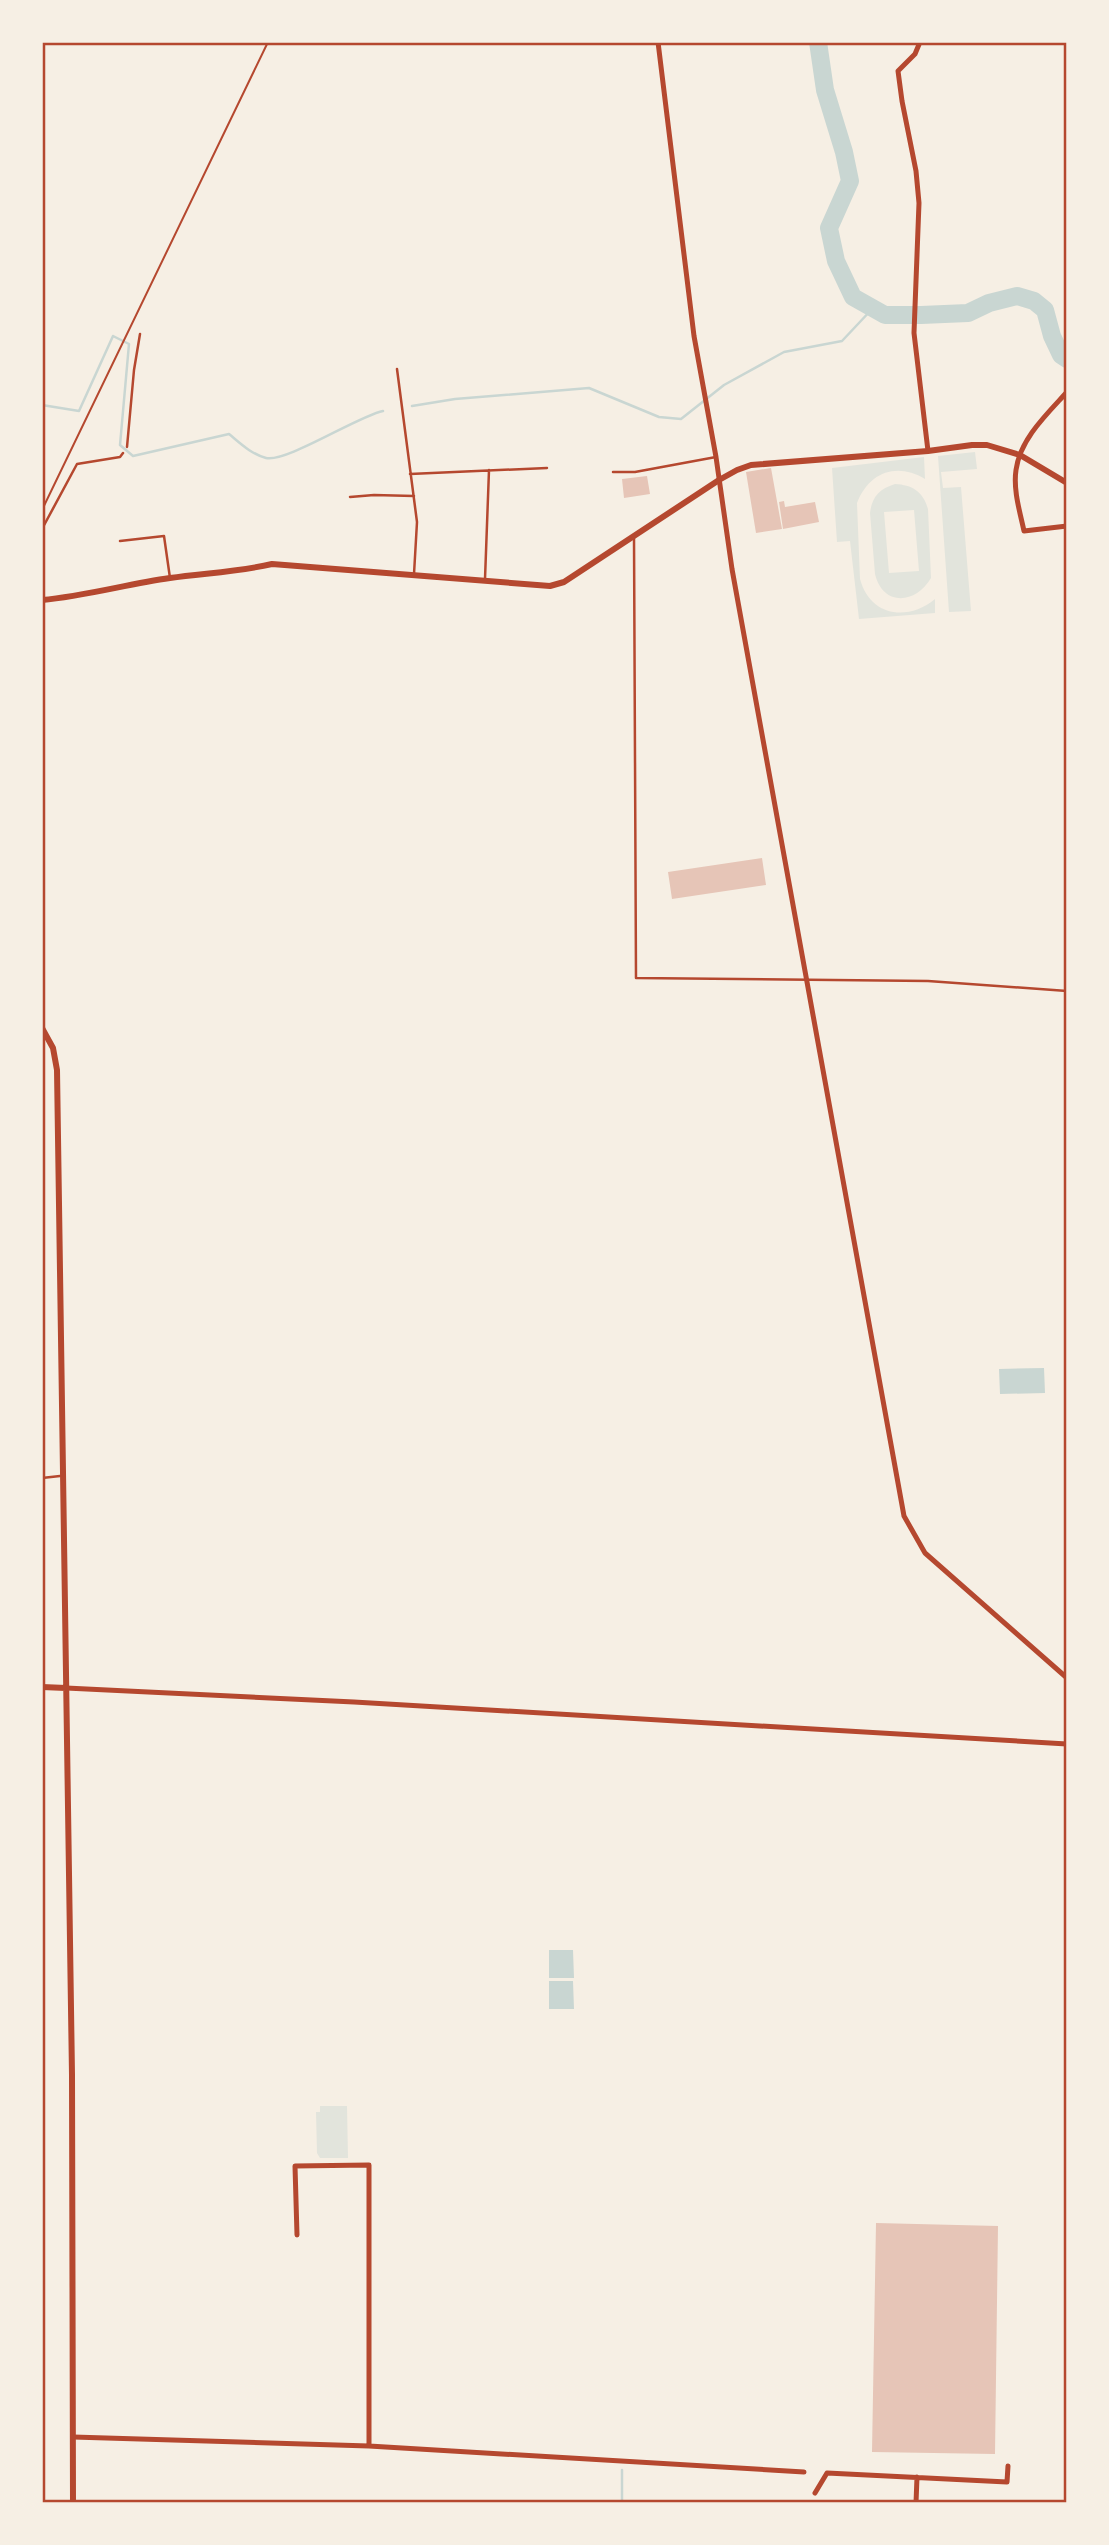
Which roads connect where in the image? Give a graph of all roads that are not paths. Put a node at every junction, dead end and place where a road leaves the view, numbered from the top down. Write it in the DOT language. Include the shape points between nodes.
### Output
graph roads {
  1 [pos="658,42"];
  2 [pos="920,42"];
  3 [pos="140,334"];
  4 [pos="397,369"];
  5 [pos="1067,392"];
  6 [pos="127,447"];
  7 [pos="928,451"];
  8 [pos="123,453"];
  9 [pos="1020,455"];
  10 [pos="716,457"];
  11 [pos="547,468"];
  12 [pos="489,470"];
  13 [pos="613,472"];
  14 [pos="410,474"];
  15 [pos="719,480"];
  16 [pos="1067,484"];
  17 [pos="414,496"];
  18 [pos="350,497"];
  19 [pos="1067,526"];
  20 [pos="42,529"];
  21 [pos="634,537"];
  22 [pos="120,541"];
  23 [pos="415,574"];
  24 [pos="170,578"];
  25 [pos="485,582"];
  26 [pos="42,600"];
  27 [pos="808,978"];
  28 [pos="1067,991"];
  29 [pos="42,1028"];
  30 [pos="64,1476"];
  31 [pos="42,1478"];
  32 [pos="1067,1678"];
  33 [pos="42,1687"];
  34 [pos="66,1688"];
  35 [pos="1067,1744"];
  36 [pos="297,2235"];
  37 [pos="73,2437"];
  38 [pos="369,2446"];
  39 [pos="1008,2466"];
  40 [pos="804,2472"];
  41 [pos="917,2477"];
  42 [pos="815,2493"];
  43 [pos="73,2503"];
  44 [pos="916,2503"];
  1 -- 10 [label="street" via="690,311"];
  2 -- 7 [label="street" via="898,71 919,203 914,333"];
  3 -- 6 [label="lane"];
  4 -- 14 [label="lane"];
  5 -- 9 [label="street" via="1031,433"];
  7 -- 9 [label="street" via="972,445"];
  7 -- 15 [label="street" via="751,465"];
  8 -- 20 [label="lane" via="77,464"];
  9 -- 16 [label="street"];
  9 -- 19 [label="street" via="1016,472 1024,531"];
  10 -- 13 [label="lane"];
  10 -- 15 [label="street"];
  11 -- 12 [label="lane"];
  12 -- 14 [label="lane"];
  12 -- 25 [label="lane"];
  14 -- 17 [label="lane"];
  15 -- 21 [label="street"];
  15 -- 27 [label="street"];
  17 -- 18 [label="lane"];
  17 -- 23 [label="lane"];
  21 -- 25 [label="street" via="564,582 531,586"];
  21 -- 27 [label="lane" via="636,978"];
  22 -- 24 [label="lane" via="164,536"];
  23 -- 24 [label="street" via="272,564"];
  23 -- 25 [label="street"];
  24 -- 26 [label="street"];
  27 -- 28 [label="lane"];
  27 -- 32 [label="street" via="904,1516 925,1553"];
  29 -- 30 [label="street" via="57,1070"];
  30 -- 31 [label="lane"];
  30 -- 34 [label="street"];
  33 -- 34 [label="street"];
  34 -- 35 [label="street"];
  34 -- 37 [label="street"];
  36 -- 38 [label="street" via="295,2166 369,2165"];
  37 -- 38 [label="street"];
  37 -- 43 [label="street"];
  38 -- 40 [label="street"];
  39 -- 41 [label="street" via="1007,2482"];
  41 -- 42 [label="street" via="827,2473"];
  41 -- 44 [label="street"];
}
